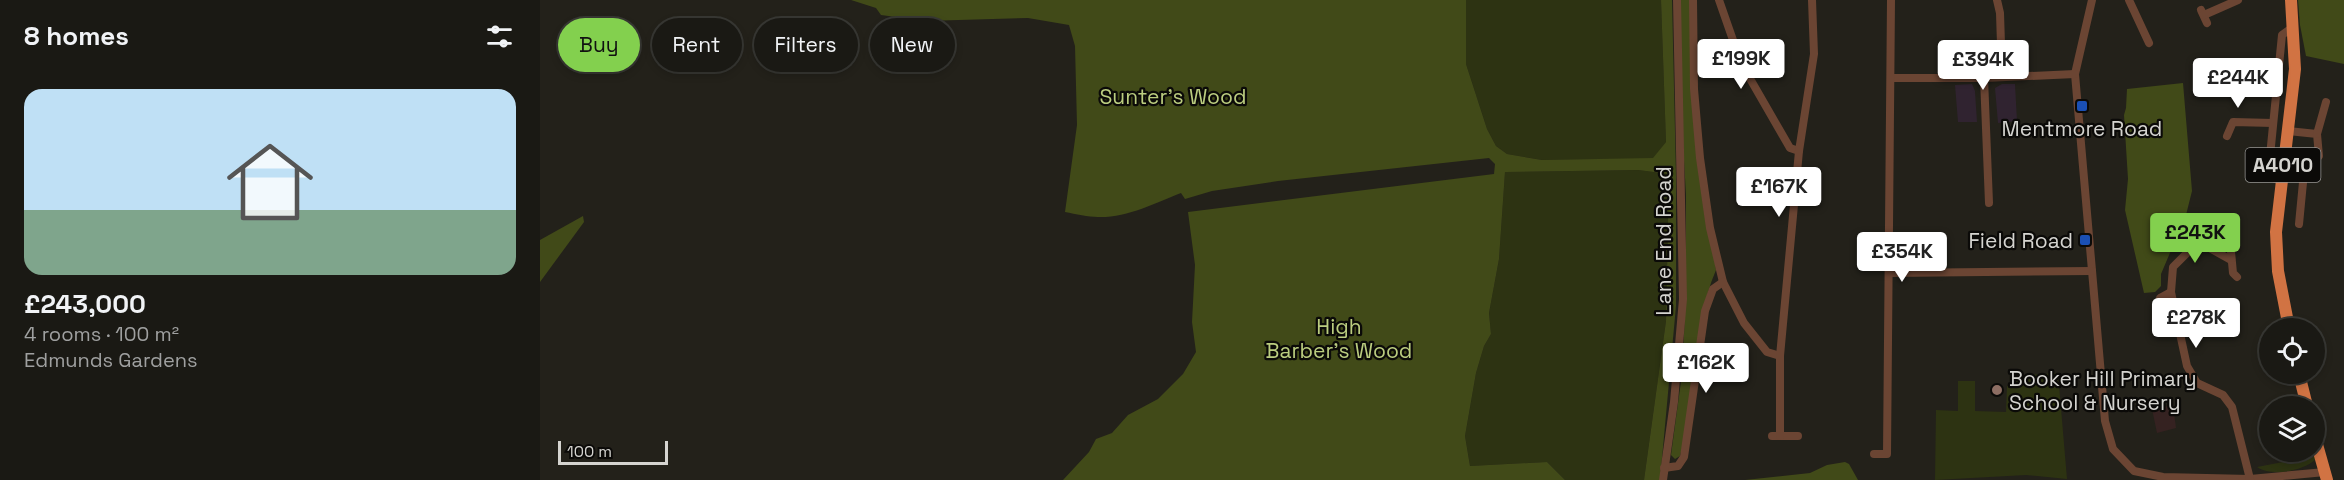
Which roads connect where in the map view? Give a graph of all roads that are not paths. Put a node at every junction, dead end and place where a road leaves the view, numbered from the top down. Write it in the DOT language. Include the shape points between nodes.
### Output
graph roads {
  1 [pos="1677,0"];
  2 [pos="1693,0"];
  3 [pos="1719,0"];
  4 [pos="1812,0"];
  5 [pos="1891,0"];
  6 [pos="1997,0"];
  7 [pos="2092,0"];
  8 [pos="2129,0"];
  9 [pos="2238,0"];
  10 [pos="2291,0"];
  11 [pos="2204,16"];
  12 [pos="2293,27"];
  13 [pos="2149,42"];
  14 [pos="2075,74"];
  15 [pos="2002,76"];
  16 [pos="1891,78"];
  17 [pos="1984,78"];
  18 [pos="2326,102"];
  19 [pos="2273,123"];
  20 [pos="2288,131"];
  21 [pos="2317,134"];
  22 [pos="2227,136"];
  23 [pos="1799,151"];
  24 [pos="2281,180"];
  25 [pos="1989,203"];
  26 [pos="2299,224"];
  27 [pos="2230,241"];
  28 [pos="2231,260"];
  29 [pos="2092,271"];
  30 [pos="1889,273"];
  31 [pos="2237,277"];
  32 [pos="1723,282"];
  33 [pos="2171,292"];
  34 [pos="2175,315"];
  35 [pos="2287,318"];
  36 [pos="1780,356"];
  37 [pos="1798,436"];
  38 [pos="1874,454"];
  39 [pos="1664,468"];
  40 [pos="2326,476"];
  41 [pos="2163,479"];
  42 [pos="2202,479"];
  43 [pos="2250,479"];
  44 [pos="1663,480"];
  1 -- 39 [label="street, Lane End Road" via="1683,299"];
  2 -- 32 [label="street" via="1700,158"];
  3 -- 23 [label="street" via="1741,63 1790,148"];
  4 -- 23 [label="street" via="1814,54"];
  5 -- 16 [label="street"];
  6 -- 15 [label="street"];
  7 -- 14 [label="street"];
  8 -- 13 [label="street"];
  9 -- 11 [label="street"];
  10 -- 12 [label="highway, A4010"];
  12 -- 19 [label="street" via="2282,35"];
  12 -- 20 [label="highway, A4010" via="2295,69"];
  14 -- 15 [label="street"];
  14 -- 29 [label="street"];
  15 -- 17 [label="street"];
  16 -- 17 [label="street"];
  16 -- 30 [label="street"];
  17 -- 25 [label="street"];
  18 -- 21 [label="street"];
  19 -- 22 [label="street" via="2233,122"];
  19 -- 24 [label="street" via="2270,174"];
  20 -- 21 [label="street"];
  20 -- 24 [label="highway, A4010"];
  21 -- 26 [label="street" via="2319,156 2304,172"];
  23 -- 36 [label="street"];
  24 -- 35 [label="highway, A4010" via="2276,232"];
  27 -- 28 [label="street"];
  28 -- 31 [label="street"];
  28 -- 33 [label="street" via="2206,246 2192,248 2173,267"];
  29 -- 30 [label="street"];
  29 -- 41 [label="street" via="2105,421 2113,449 2134,471"];
  30 -- 38 [label="street" via="1887,454"];
  32 -- 36 [label="street" via="1744,322 1767,352"];
  32 -- 39 [label="street" via="1713,289 1706,311 1684,457 1678,466"];
  33 -- 34 [label="street"];
  33 -- 34 [label="street" via="2160,298 2160,313"];
  34 -- 43 [label="street" via="2187,366 2198,383 2223,395 2232,407"];
  36 -- 37 [label="street" via="1776,436"];
  39 -- 44 [label="street, Lane End Road"];
  40 -- 43 [label="street"];
  41 -- 42 [label="street"];
  42 -- 43 [label="street"];
}
